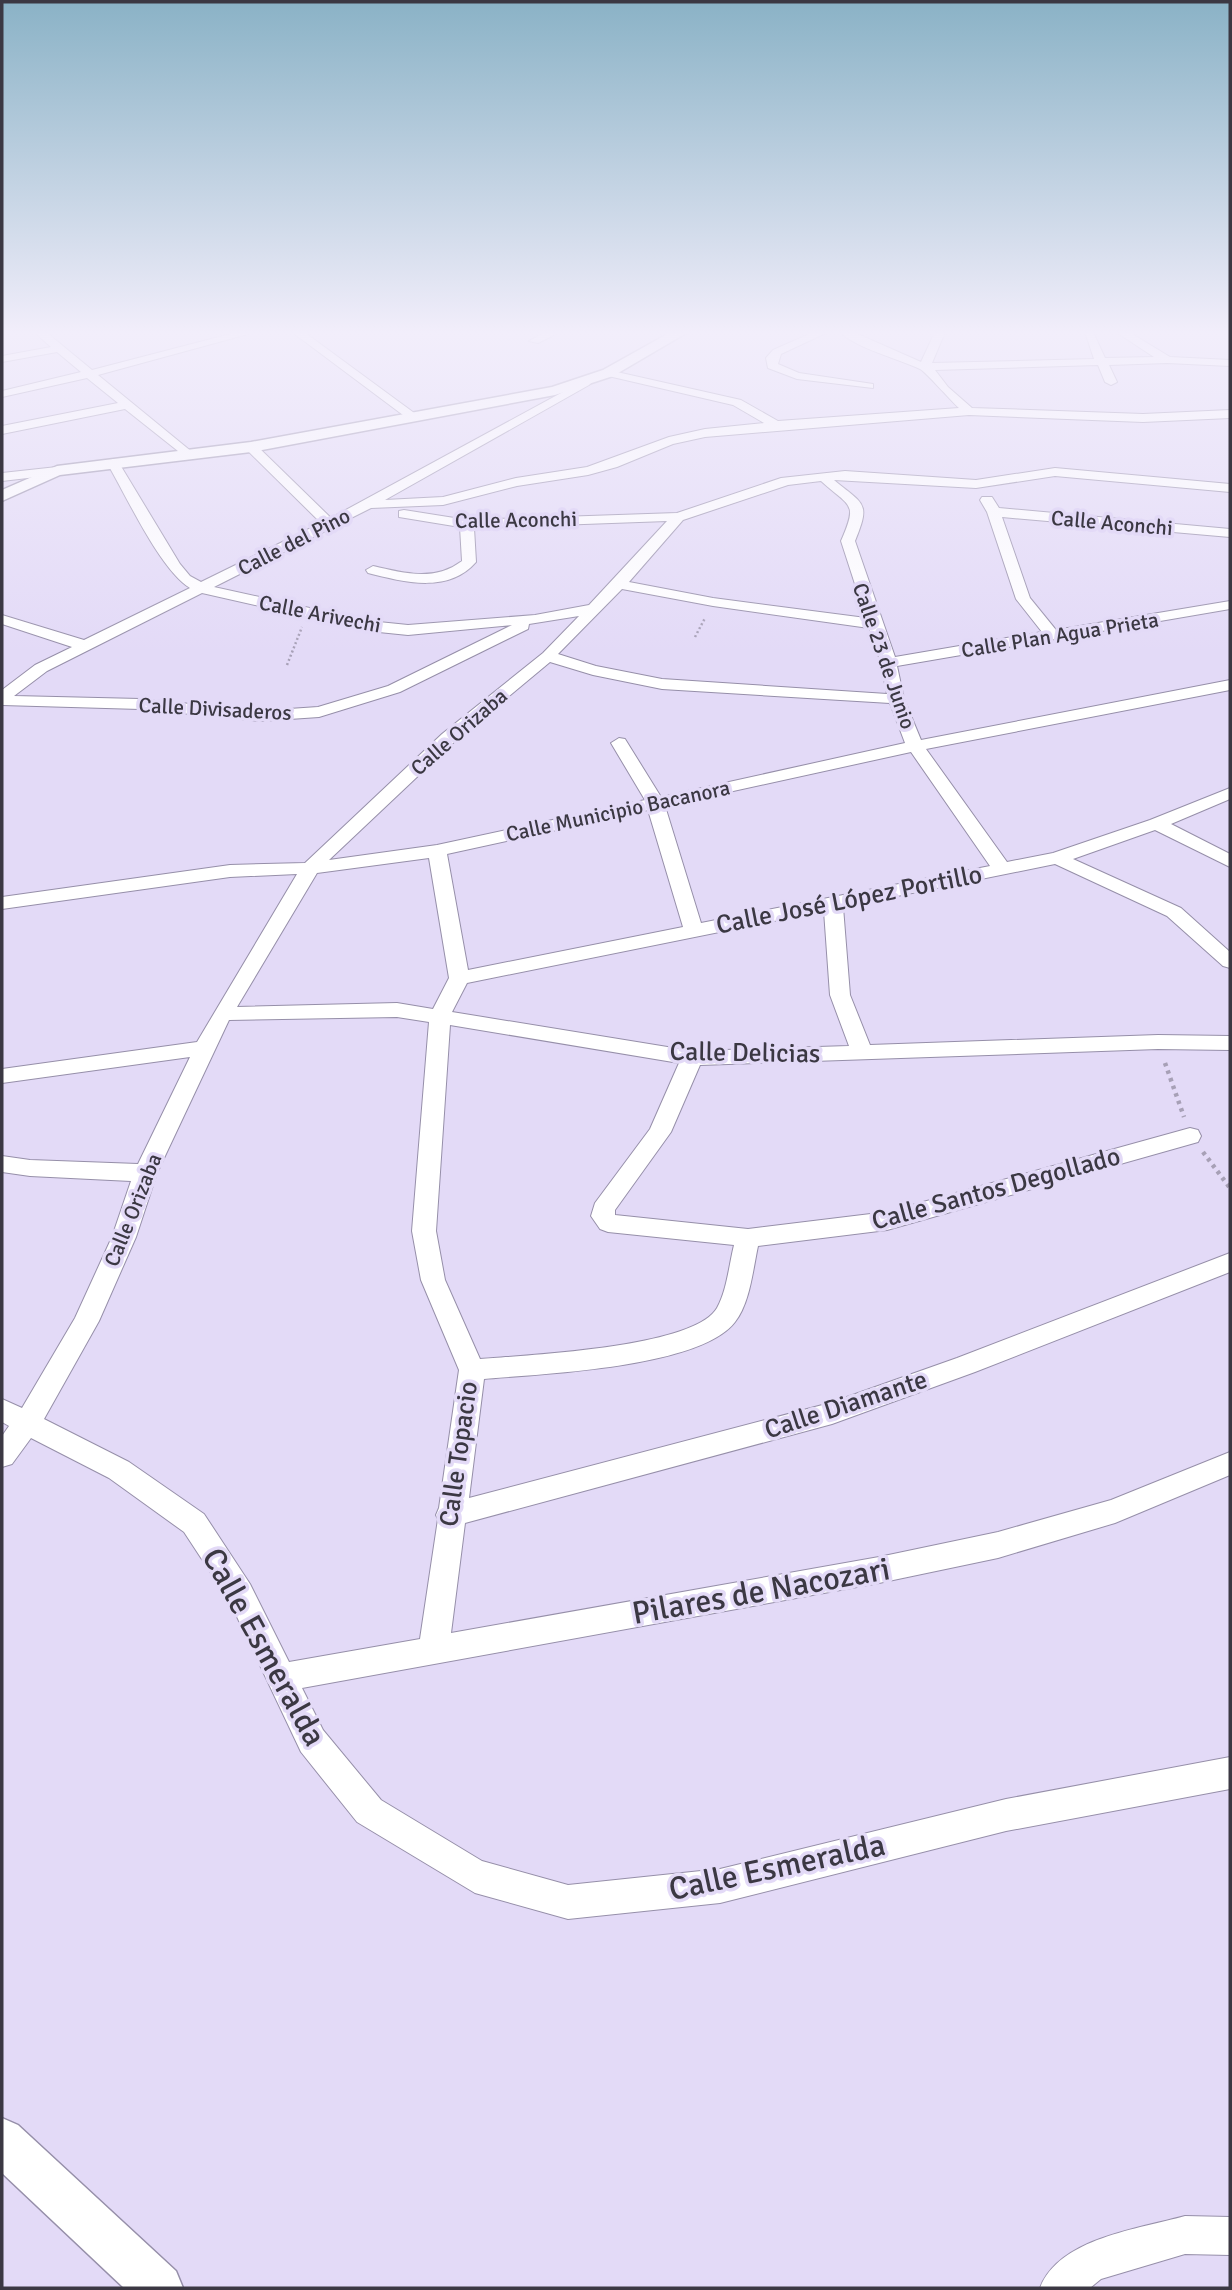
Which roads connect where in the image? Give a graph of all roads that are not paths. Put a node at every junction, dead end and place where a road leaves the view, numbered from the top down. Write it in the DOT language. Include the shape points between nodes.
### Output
graph roads {
  1 [pos="168,439"];
  2 [pos="297,439"];
  3 [pos="485,439"];
  4 [pos="679,439"];
  5 [pos="251,447"];
  6 [pos="188,455"];
  7 [pos="113,463"];
  8 [pos="57,471"];
  9 [pos="822,476"];
  10 [pos="2,477"];
  11 [pos="976,484"];
  12 [pos="1230,488"];
  13 [pos="2,496"];
  14 [pos="369,504"];
  15 [pos="356,511"];
  16 [pos="994,512"];
  17 [pos="678,517"];
  18 [pos="329,524"];
  19 [pos="467,524"];
  20 [pos="1230,533"];
  21 [pos="373,570"];
  22 [pos="620,584"];
  23 [pos="202,589"];
  24 [pos="1230,605"];
  25 [pos="595,609"];
  26 [pos="2,618"];
  27 [pos="535,619"];
  28 [pos="876,624"];
  29 [pos="1051,634"];
  30 [pos="86,646"];
  31 [pos="548,656"];
  32 [pos="889,663"];
  33 [pos="1230,685"];
  34 [pos="2,699"];
  35 [pos="896,699"];
  36 [pos="619,743"];
  37 [pos="915,746"];
  38 [pos="1230,793"];
  39 [pos="655,802"];
  40 [pos="1156,824"];
  41 [pos="437,851"];
  42 [pos="1058,858"];
  43 [pos="1230,861"];
  44 [pos="310,868"];
  45 [pos="1002,869"];
  46 [pos="2,903"];
  47 [pos="833,905"];
  48 [pos="694,931"];
  49 [pos="1230,962"];
  50 [pos="459,978"];
  51 [pos="222,1014"];
  52 [pos="440,1015"];
  53 [pos="1230,1043"];
  54 [pos="205,1048"];
  55 [pos="863,1053"];
  56 [pos="692,1058"];
  57 [pos="2,1076"];
  58 [pos="1190,1136"];
  59 [pos="2,1164"];
  60 [pos="145,1173"];
  61 [pos="748,1238"];
  62 [pos="1230,1262"];
  63 [pos="472,1370"];
  64 [pos="15,1416"];
  65 [pos="2,1456"];
  66 [pos="1230,1463"];
  67 [pos="450,1515"];
  68 [pos="434,1650"];
  69 [pos="281,1678"];
  70 [pos="1230,1773"];
  71 [pos="2,2141"];
  72 [pos="1230,2236"];
  73 [pos="159,2288"];
  74 [pos="1060,2288"];
  1 -- 6 [label="street"];
  2 -- 5 [label="street, Calle del Pino"];
  3 -- 14 [label="street, Calle del Pino"];
  4 -- 14 [label="street" via="588,471 516,482 443,501"];
  5 -- 6 [label="street, Calle del Pino"];
  5 -- 18 [label="street"];
  6 -- 7 [label="street, Calle del Pino"];
  7 -- 8 [label="street, Calle del Pino"];
  7 -- 23 [label="street, Calle Arivechi" via="174,566"];
  8 -- 10 [label="street"];
  8 -- 13 [label="street, Calle del Pino"];
  9 -- 11 [label="street"];
  9 -- 17 [label="street" via="786,481"];
  9 -- 28 [label="street, Calle 23 de Junio" via="856,505 859,515 848,541"];
  11 -- 12 [label="street" via="1055,472"];
  11 -- 16 [label="street"];
  14 -- 15 [label="street, Calle del Pino"];
  15 -- 18 [label="street, Calle del Pino"];
  15 -- 19 [label="street, Calle Aconchi"];
  16 -- 20 [label="street, Calle Aconchi"];
  16 -- 29 [label="street" via="1023,599"];
  17 -- 19 [label="street, Calle Aconchi"];
  17 -- 22 [label="street, Calle Orizaba"];
  18 -- 23 [label="street, Calle del Pino"];
  19 -- 21 [label="street" via="469,562 456,574 411,579"];
  22 -- 25 [label="street, Calle Orizaba"];
  22 -- 28 [label="street"];
  23 -- 27 [label="street, Calle Arivechi" via="369,626 408,630"];
  23 -- 30 [label="street, Calle del Pino"];
  24 -- 29 [label="street, Calle Plan Agua Prieta"];
  25 -- 27 [label="street, Calle Arivechi"];
  25 -- 31 [label="street, Calle Orizaba"];
  26 -- 30 [label="street"];
  27 -- 34 [label="street, Calle Divisaderos" via="394,689 319,712 260,716 140,704"];
  28 -- 32 [label="street, Calle 23 de Junio"];
  29 -- 32 [label="street, Calle Plan Agua Prieta"];
  30 -- 34 [label="street, Calle del Pino" via="41,668"];
  31 -- 35 [label="street" via="662,684"];
  31 -- 44 [label="street, Calle Orizaba" via="448,738"];
  32 -- 35 [label="street, Calle 23 de Junio"];
  33 -- 37 [label="street, Calle Municipio Bacanora"];
  35 -- 37 [label="street, Calle 23 de Junio"];
  36 -- 39 [label="street"];
  37 -- 39 [label="street, Calle Municipio Bacanora"];
  37 -- 45 [label="street, Calle 23 de Junio"];
  38 -- 40 [label="street, Calle José López Portillo"];
  39 -- 41 [label="street, Calle Municipio Bacanora"];
  39 -- 48 [label="street"];
  40 -- 42 [label="street, Calle José López Portillo"];
  40 -- 43 [label="street"];
  41 -- 44 [label="street, Calle Municipio Bacanora"];
  41 -- 50 [label="street"];
  42 -- 45 [label="street, Calle José López Portillo"];
  42 -- 49 [label="street" via="1174,912"];
  44 -- 46 [label="street, Calle Municipio Bacanora" via="230,871"];
  44 -- 51 [label="street, Calle Orizaba"];
  45 -- 47 [label="street, Calle José López Portillo"];
  47 -- 48 [label="street, Calle José López Portillo"];
  47 -- 55 [label="street" via="840,995"];
  48 -- 50 [label="street, Calle José López Portillo"];
  50 -- 52 [label="street"];
  51 -- 52 [label="street, Calle Delicias" via="397,1010"];
  51 -- 54 [label="street, Calle Orizaba"];
  52 -- 56 [label="street, Calle Delicias"];
  52 -- 63 [label="street, Calle Topacio" via="424,1231 433,1280"];
  53 -- 55 [label="street, Calle Delicias"];
  54 -- 57 [label="street"];
  54 -- 60 [label="street, Calle Orizaba"];
  55 -- 56 [label="street, Calle Delicias"];
  56 -- 61 [label="street, Calle Santos Degollado" via="660,1132 603,1209 603,1216 608,1223"];
  58 -- 61 [label="street, Calle Santos Degollado" via="887,1221"];
  59 -- 60 [label="street"];
  60 -- 64 [label="street, Calle Orizaba" via="124,1237 86,1321"];
  61 -- 63 [label="street" via="727,1315 705,1333 681,1343 604,1356"];
  62 -- 67 [label="street, Calle Diamante" via="832,1413"];
  63 -- 67 [label="street, Calle Topacio"];
  64 -- 65 [label="street, Calle Orizaba"];
  64 -- 69 [label="street, Calle Esmeralda" via="119,1470 194,1523 240,1593"];
  66 -- 68 [label="street, Pilares de Nacozari" via="1115,1511 998,1545"];
  67 -- 68 [label="street, Calle Topacio"];
  68 -- 69 [label="street, Pilares de Nacozari"];
  69 -- 70 [label="street, Calle Esmeralda" via="312,1741 369,1811 475,1876 568,1902 720,1886 1006,1815"];
  71 -- 73 [label="street"];
  72 -- 74 [label="street" via="1185,2235 1090,2262"];
}
